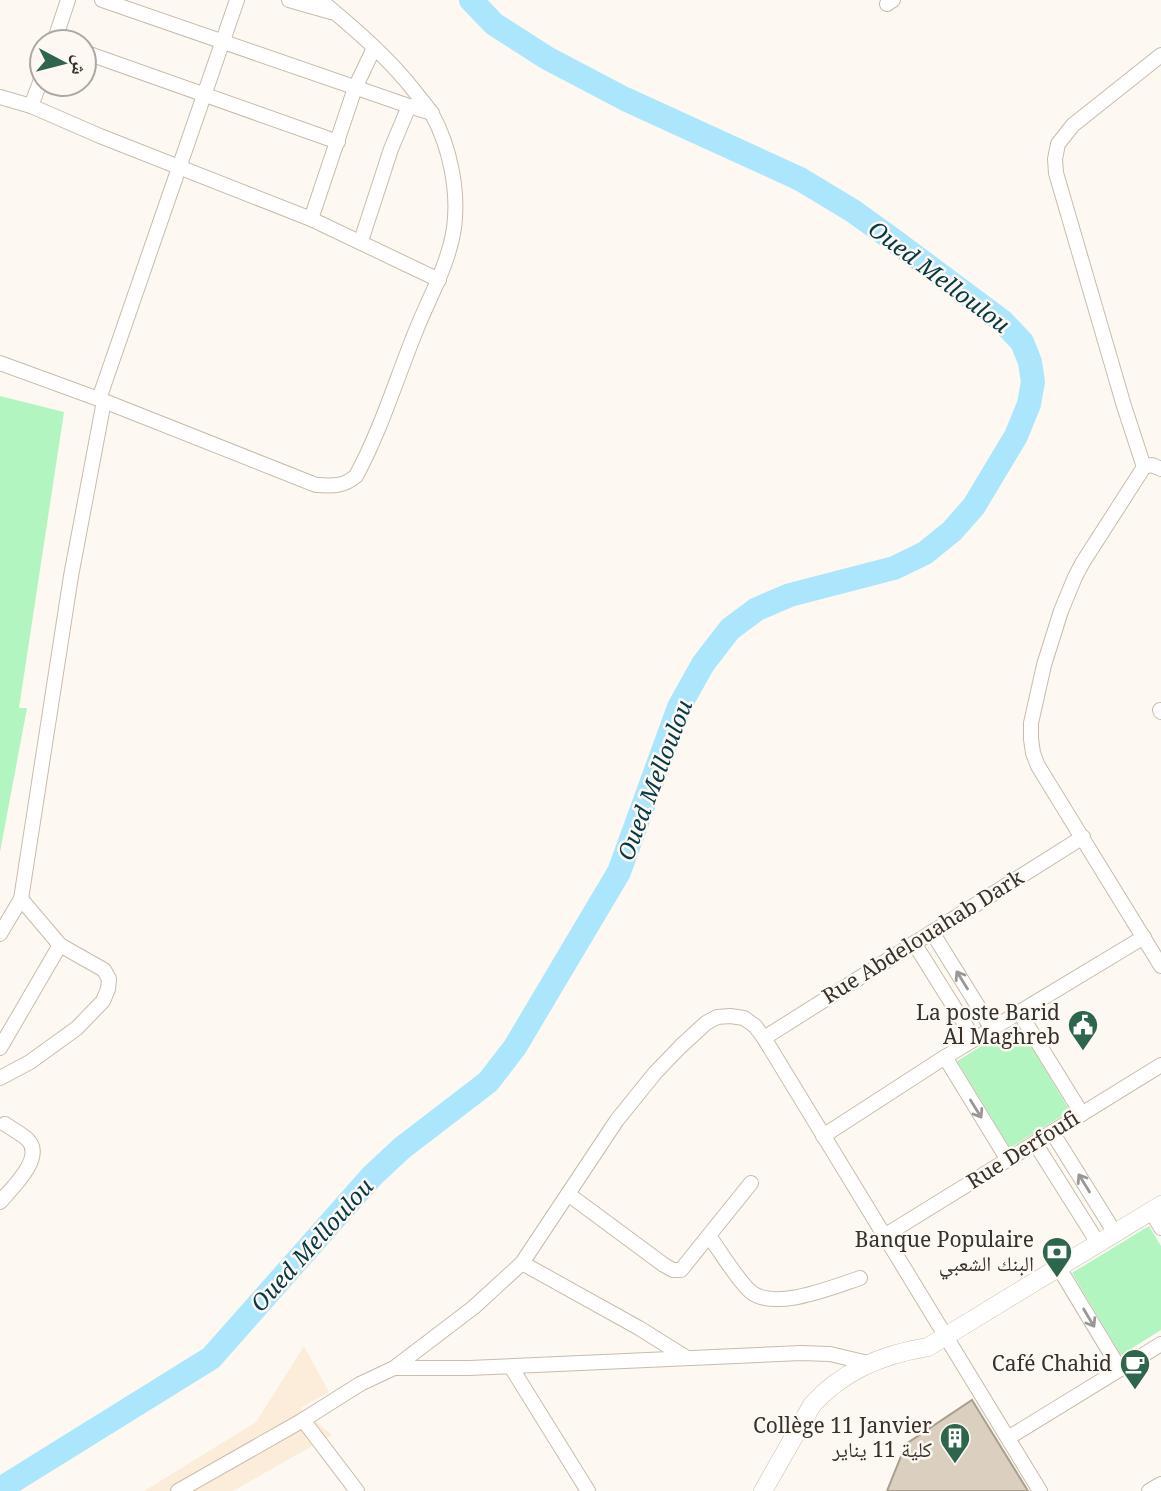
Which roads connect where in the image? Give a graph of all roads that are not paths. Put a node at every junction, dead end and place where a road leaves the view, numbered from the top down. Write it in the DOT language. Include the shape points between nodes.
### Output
graph roads {
  1 [pos="68,0"];
  2 [pos="102,0"];
  3 [pos="237,0"];
  4 [pos="289,0"];
  5 [pos="320,0"];
  6 [pos="337,14"];
  7 [pos="59,28"];
  8 [pos="223,41"];
  9 [pos="374,48"];
  10 [pos="1161,55"];
  11 [pos="98,57"];
  12 [pos="355,88"];
  13 [pos="204,94"];
  14 [pos="0,97"];
  15 [pos="34,98"];
  16 [pos="408,106"];
  17 [pos="31,107"];
  18 [pos="432,113"];
  19 [pos="338,142"];
  20 [pos="180,166"];
  21 [pos="311,219"];
  22 [pos="361,241"];
  23 [pos="439,280"];
  24 [pos="0,363"];
  25 [pos="102,400"];
  26 [pos="1144,467"];
  27 [pos="1161,468"];
  28 [pos="1083,837"];
  29 [pos="21,899"];
  30 [pos="932,932"];
  31 [pos="0,934"];
  32 [pos="1143,937"];
  33 [pos="914,943"];
  34 [pos="60,945"];
  35 [pos="1161,966"];
  36 [pos="1019,1013"];
  37 [pos="992,1029"];
  38 [pos="764,1038"];
  39 [pos="974,1040"];
  40 [pos="0,1048"];
  41 [pos="945,1057"];
  42 [pos="1161,1065"];
  43 [pos="0,1078"];
  44 [pos="1082,1114"];
  45 [pos="2,1124"];
  46 [pos="1052,1132"];
  47 [pos="823,1136"];
  48 [pos="1034,1143"];
  49 [pos="1007,1160"];
  50 [pos="751,1183"];
  51 [pos="568,1194"];
  52 [pos="0,1202"];
  53 [pos="1156,1208"];
  54 [pos="1161,1228"];
  55 [pos="1115,1233"];
  56 [pos="709,1236"];
  57 [pos="884,1236"];
  58 [pos="1098,1243"];
  59 [pos="522,1263"];
  60 [pos="1059,1268"];
  61 [pos="860,1278"];
  62 [pos="946,1337"];
  63 [pos="1160,1347"];
  64 [pos="687,1358"];
  65 [pos="868,1363"];
  66 [pos="511,1367"];
  67 [pos="394,1368"];
  68 [pos="1120,1369"];
  69 [pos="303,1420"];
  70 [pos="1008,1438"];
  71 [pos="1161,1484"];
  72 [pos="178,1491"];
  73 [pos="357,1491"];
  74 [pos="588,1491"];
  75 [pos="763,1491"];
  76 [pos="1040,1491"];
  77 [pos="1149,1491"];
  1 -- 7 [label="street"];
  2 -- 8 [label="street"];
  3 -- 8 [label="street"];
  4 -- 6 [label="street"];
  5 -- 6 [label="street"];
  6 -- 9 [label="street"];
  8 -- 12 [label="street"];
  8 -- 13 [label="street"];
  9 -- 12 [label="street"];
  9 -- 18 [label="street"];
  10 -- 26 [label="street" via="1073,125 1058,144 1055,159"];
  11 -- 13 [label="street"];
  12 -- 16 [label="street"];
  12 -- 19 [label="street"];
  13 -- 19 [label="street"];
  13 -- 20 [label="street"];
  14 -- 17 [label="street"];
  15 -- 17 [label="street"];
  16 -- 18 [label="street"];
  16 -- 22 [label="street"];
  17 -- 20 [label="street"];
  18 -- 23 [label="street" via="444,141 456,205 454,230"];
  19 -- 21 [label="street"];
  20 -- 21 [label="street"];
  20 -- 25 [label="street"];
  21 -- 22 [label="street"];
  22 -- 23 [label="street"];
  23 -- 25 [label="street" via="362,465 356,477 341,486 302,480"];
  24 -- 25 [label="street"];
  25 -- 29 [label="street"];
  26 -- 27 [label="street"];
  26 -- 28 [label="street" via="1075,577 1044,664 1031,723 1032,753"];
  28 -- 30 [label="street, Rue Abdelouahab Dark"];
  28 -- 32 [label="street"];
  29 -- 31 [label="street"];
  29 -- 34 [label="street"];
  30 -- 33 [label="street, Rue Abdelouahab Dark"];
  37 -- 30 [label="street, one-way"];
  32 -- 35 [label="street"];
  32 -- 36 [label="street"];
  33 -- 38 [label="street, Rue Abdelouahab Dark"];
  33 -- 39 [label="street"];
  34 -- 40 [label="street"];
  34 -- 43 [label="street" via="104,970 109,979 103,1001 77,1028"];
  36 -- 37 [label="street"];
  36 -- 44 [label="street"];
  37 -- 39 [label="street"];
  38 -- 47 [label="street"];
  38 -- 51 [label="street" via="744,1018 717,1017 706,1023 655,1073 617,1120"];
  39 -- 41 [label="street"];
  41 -- 47 [label="street"];
  41 -- 49 [label="street, one-way"];
  42 -- 44 [label="street, Rue Derfoufi"];
  44 -- 46 [label="street, Rue Derfoufi"];
  45 -- 52 [label="street" via="29,1141 32,1154 23,1176"];
  46 -- 48 [label="street, Rue Derfoufi"];
  55 -- 46 [label="street, one-way"];
  47 -- 57 [label="street"];
  48 -- 49 [label="street, Rue Derfoufi"];
  48 -- 58 [label="street"];
  49 -- 57 [label="street, Rue Derfoufi"];
  50 -- 56 [label="street"];
  51 -- 56 [label="street" via="673,1270 681,1269"];
  51 -- 59 [label="street"];
  53 -- 54 [label="street"];
  53 -- 55 [label="main road"];
  55 -- 58 [label="main road"];
  56 -- 61 [label="street" via="748,1290 769,1301 810,1295"];
  57 -- 62 [label="street"];
  58 -- 60 [label="main road"];
  59 -- 64 [label="street"];
  59 -- 67 [label="street" via="474,1307"];
  60 -- 62 [label="main road"];
  60 -- 68 [label="street, one-way"];
  62 -- 65 [label="main road" via="928,1347"];
  62 -- 70 [label="street"];
  63 -- 68 [label="street"];
  64 -- 65 [label="street" via="801,1353"];
  64 -- 66 [label="street"];
  65 -- 75 [label="main road" via="834,1384 812,1405"];
  66 -- 67 [label="street"];
  66 -- 74 [label="street"];
  67 -- 69 [label="street"];
  68 -- 70 [label="street"];
  69 -- 72 [label="street"];
  69 -- 73 [label="street"];
  70 -- 76 [label="street"];
  71 -- 77 [label="street"];
}
